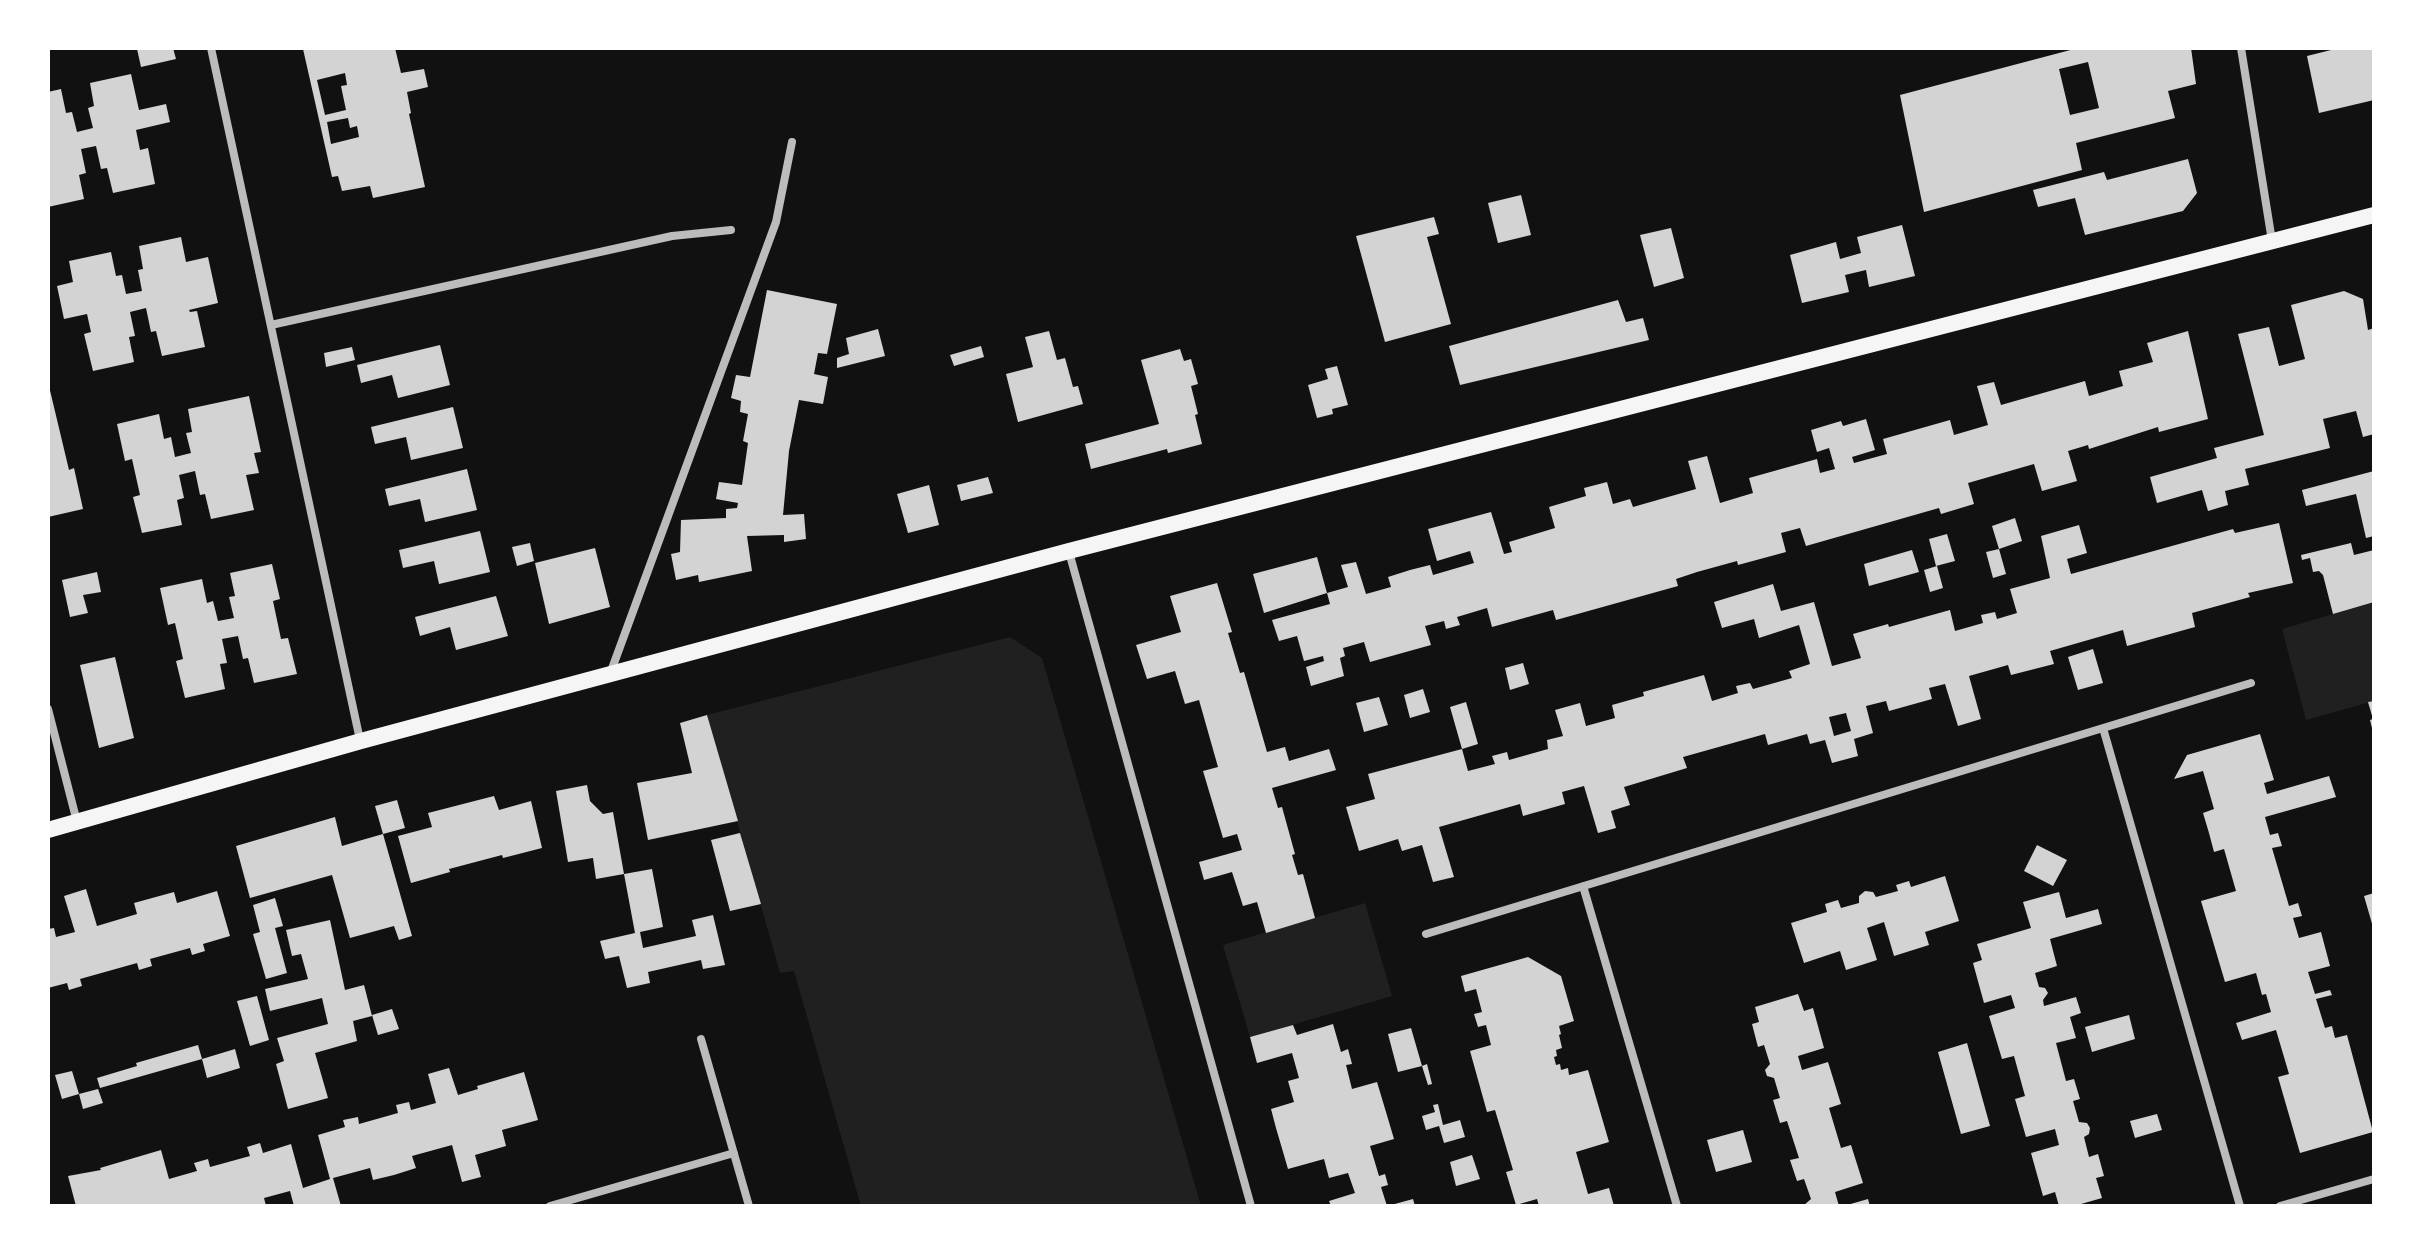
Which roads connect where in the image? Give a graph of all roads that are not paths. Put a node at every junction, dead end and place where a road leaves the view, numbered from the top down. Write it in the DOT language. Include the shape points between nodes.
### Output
graph roads {
  1 [pos="211,48"];
  2 [pos="2241,48"];
  3 [pos="792,142"];
  4 [pos="2374,215"];
  5 [pos="731,230"];
  6 [pos="2272,242"];
  7 [pos="271,325"];
  8 [pos="1069,551"];
  9 [pos="610,674"];
  10 [pos="2251,683"];
  11 [pos="48,709"];
  12 [pos="2103,728"];
  13 [pos="361,741"];
  14 [pos="77,822"];
  15 [pos="48,830"];
  16 [pos="1583,886"];
  17 [pos="1426,934"];
  18 [pos="701,1039"];
  19 [pos="734,1153"];
  20 [pos="2374,1179"];
  21 [pos="550,1206"];
  22 [pos="749,1206"];
  23 [pos="1251,1206"];
  24 [pos="1677,1206"];
  25 [pos="2240,1206"];
  26 [pos="2280,1206"];
  1 -- 7 [label="street"];
  2 -- 6 [label="street"];
  3 -- 9 [label="street" via="776,222"];
  4 -- 6 [label="main road"];
  5 -- 7 [label="street" via="672,236"];
  6 -- 8 [label="main road"];
  7 -- 13 [label="street"];
  8 -- 9 [label="main road"];
  8 -- 23 [label="street"];
  9 -- 13 [label="main road"];
  10 -- 12 [label="street"];
  11 -- 14 [label="street"];
  12 -- 16 [label="street"];
  12 -- 25 [label="street"];
  13 -- 14 [label="main road"];
  14 -- 15 [label="main road"];
  16 -- 17 [label="street"];
  16 -- 24 [label="street"];
  18 -- 19 [label="street"];
  19 -- 21 [label="street"];
  19 -- 22 [label="street"];
  20 -- 26 [label="street"];
}
